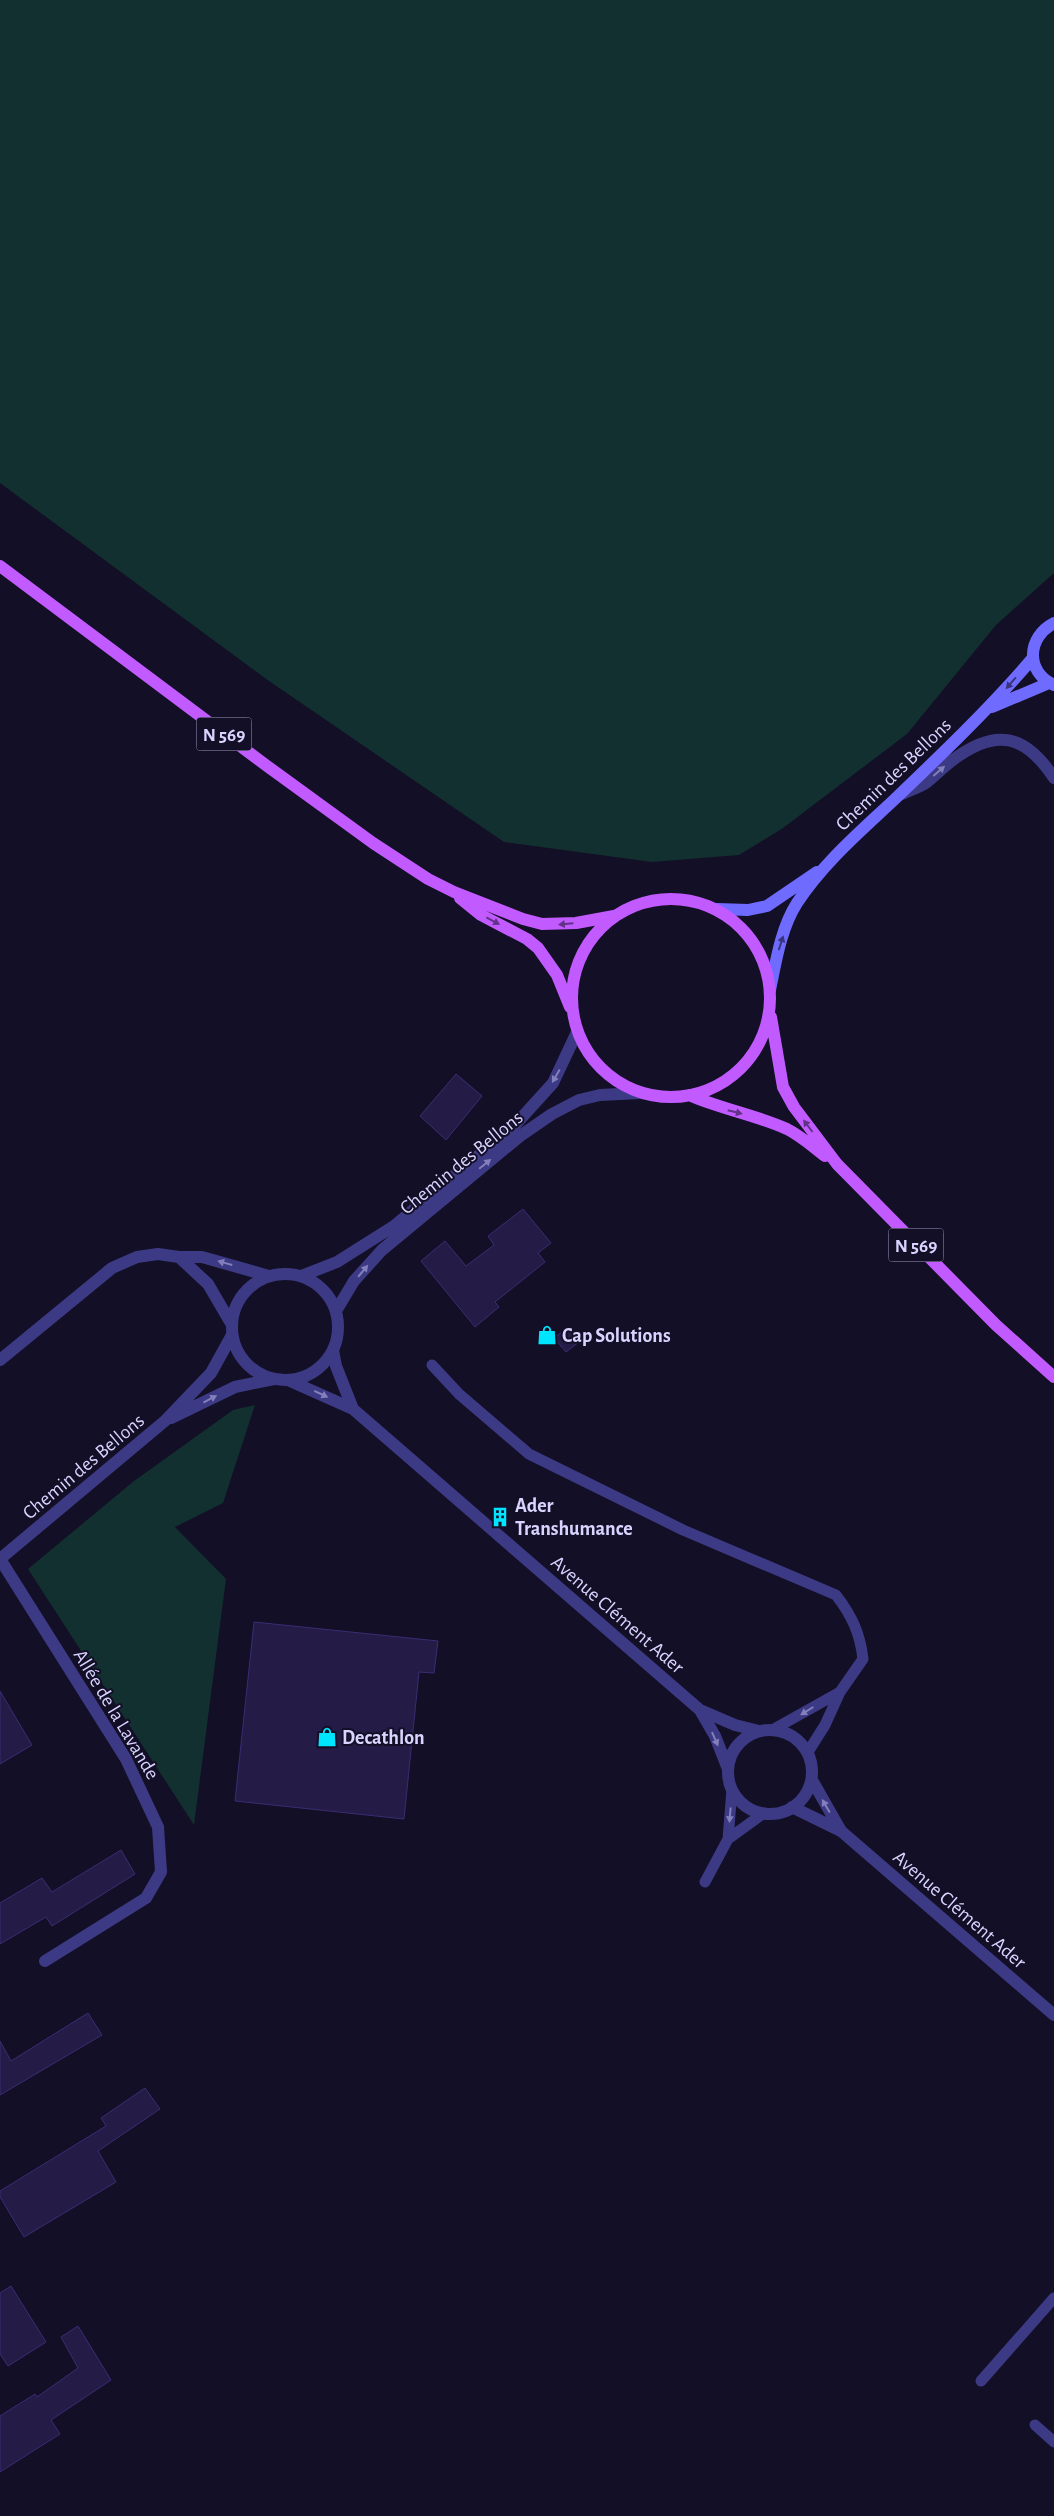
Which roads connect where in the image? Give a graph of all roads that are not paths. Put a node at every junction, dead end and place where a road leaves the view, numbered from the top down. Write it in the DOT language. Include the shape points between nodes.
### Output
graph roads {
  1 [pos="0,566"];
  2 [pos="1054,623"];
  3 [pos="1032,659"];
  4 [pos="1052,684"];
  5 [pos="990,708"];
  6 [pos="1054,778"];
  7 [pos="898,796"];
  8 [pos="823,868"];
  9 [pos="454,892"];
  10 [pos="717,909"];
  11 [pos="614,916"];
  12 [pos="770,990"];
  13 [pos="770,1010"];
  14 [pos="572,1014"];
  15 [pos="577,1032"];
  16 [pos="640,1093"];
  17 [pos="689,1096"];
  18 [pos="837,1164"];
  19 [pos="179,1257"];
  20 [pos="270,1276"];
  21 [pos="301,1276"];
  22 [pos="336,1311"];
  23 [pos="232,1330"];
  24 [pos="333,1350"];
  25 [pos="0,1360"];
  26 [pos="432,1365"];
  27 [pos="1054,1377"];
  28 [pos="274,1379"];
  29 [pos="288,1380"];
  30 [pos="353,1409"];
  31 [pos="166,1420"];
  32 [pos="0,1559"];
  33 [pos="840,1692"];
  34 [pos="700,1710"];
  35 [pos="774,1730"];
  36 [pos="759,1731"];
  37 [pos="808,1752"];
  38 [pos="728,1770"];
  39 [pos="812,1780"];
  40 [pos="732,1790"];
  41 [pos="792,1807"];
  42 [pos="764,1813"];
  43 [pos="840,1831"];
  44 [pos="728,1839"];
  45 [pos="705,1882"];
  46 [pos="45,1961"];
  47 [pos="1054,2015"];
  48 [pos="1054,2298"];
  49 [pos="982,2381"];
  50 [pos="1035,2425"];
  51 [pos="1054,2442"];
  1 -- 9 [label="main road, N 569" via="373,843"];
  2 -- 3 [label="main road" via="1036,637"];
  3 -- 4 [label="main road" via="1038,673"];
  3 -- 5 [label="main road, Chemin des Bellons, one-way"];
  4 -- 5 [label="main road, Chemin des Bellons"];
  5 -- 7 [label="main road, Chemin des Bellons"];
  7 -- 6 [label="street, one-way" via="926,782 953,759 983,741 998,739 1012,740 1028,750"];
  7 -- 8 [label="main road, Chemin des Bellons"];
  8 -- 10 [label="main road, Chemin des Bellons" via="767,906 748,910"];
  12 -- 8 [label="main road, Chemin des Bellons, one-way" via="778,952 796,904"];
  11 -- 9 [label="main road, N 569, one-way" via="576,923 542,924"];
  9 -- 14 [label="main road, N 569, one-way" via="481,915 538,948 557,975"];
  10 -- 11 [label="main road" via="692,900 664,898 638,904"];
  10 -- 12 [label="main road" via="748,934 767,970"];
  11 -- 14 [label="main road" via="594,935 579,959 572,986"];
  12 -- 13 [label="main road"];
  13 -- 17 [label="main road" via="764,1034 734,1075"];
  18 -- 13 [label="main road, N 569, one-way" via="783,1087"];
  14 -- 15 [label="main road"];
  15 -- 16 [label="main road" via="600,1068 616,1081"];
  15 -- 21 [label="street, Chemin des Bellons, one-way" via="553,1082 515,1125 394,1226 337,1262"];
  16 -- 17 [label="main road" via="664,1097"];
  22 -- 16 [label="street, Chemin des Bellons, one-way" via="354,1281 382,1250 520,1136 579,1100 600,1095"];
  17 -- 18 [label="main road, N 569, one-way" via="789,1130"];
  18 -- 27 [label="main road, N 569" via="996,1325"];
  20 -- 19 [label="street, one-way" via="202,1257"];
  19 -- 23 [label="street" via="208,1284"];
  19 -- 25 [label="street" via="147,1255 112,1268"];
  20 -- 21 [label="street"];
  20 -- 23 [label="street" via="255,1283 243,1295 235,1309"];
  21 -- 22 [label="street" via="328,1296"];
  22 -- 24 [label="street" via="337,1338"];
  23 -- 28 [label="street" via="240,1357 249,1367"];
  23 -- 31 [label="street, Chemin des Bellons" via="211,1373"];
  24 -- 29 [label="street" via="314,1372"];
  24 -- 30 [label="street, Avenue Clément Ader"];
  26 -- 33 [label="lane" via="459,1394 528,1454 683,1530 836,1595 852,1615 861,1638 863,1659"];
  28 -- 29 [label="street"];
  31 -- 28 [label="street, Chemin des Bellons, one-way" via="235,1387"];
  29 -- 30 [label="street, Avenue Clément Ader, one-way"];
  30 -- 34 [label="street, Avenue Clément Ader"];
  31 -- 32 [label="street, Chemin des Bellons"];
  32 -- 46 [label="street, Allée de la Lavande" via="126,1759 158,1827 161,1872 146,1898"];
  33 -- 35 [label="lane, one-way"];
  33 -- 37 [label="lane"];
  34 -- 36 [label="street, Avenue Clément Ader"];
  34 -- 38 [label="street, Avenue Clément Ader, one-way" via="715,1736"];
  35 -- 36 [label="street"];
  35 -- 37 [label="street" via="788,1733"];
  36 -- 38 [label="street" via="737,1745"];
  37 -- 39 [label="street"];
  38 -- 40 [label="street"];
  39 -- 41 [label="street" via="801,1800"];
  43 -- 39 [label="street, Avenue Clément Ader, one-way"];
  40 -- 42 [label="street" via="751,1809"];
  40 -- 44 [label="lane, one-way"];
  41 -- 42 [label="street" via="783,1812"];
  41 -- 43 [label="street, Avenue Clément Ader"];
  42 -- 44 [label="lane"];
  43 -- 47 [label="street, Avenue Clément Ader"];
  44 -- 45 [label="lane"];
  48 -- 49 [label="lane"];
  50 -- 51 [label="lane"];
}
